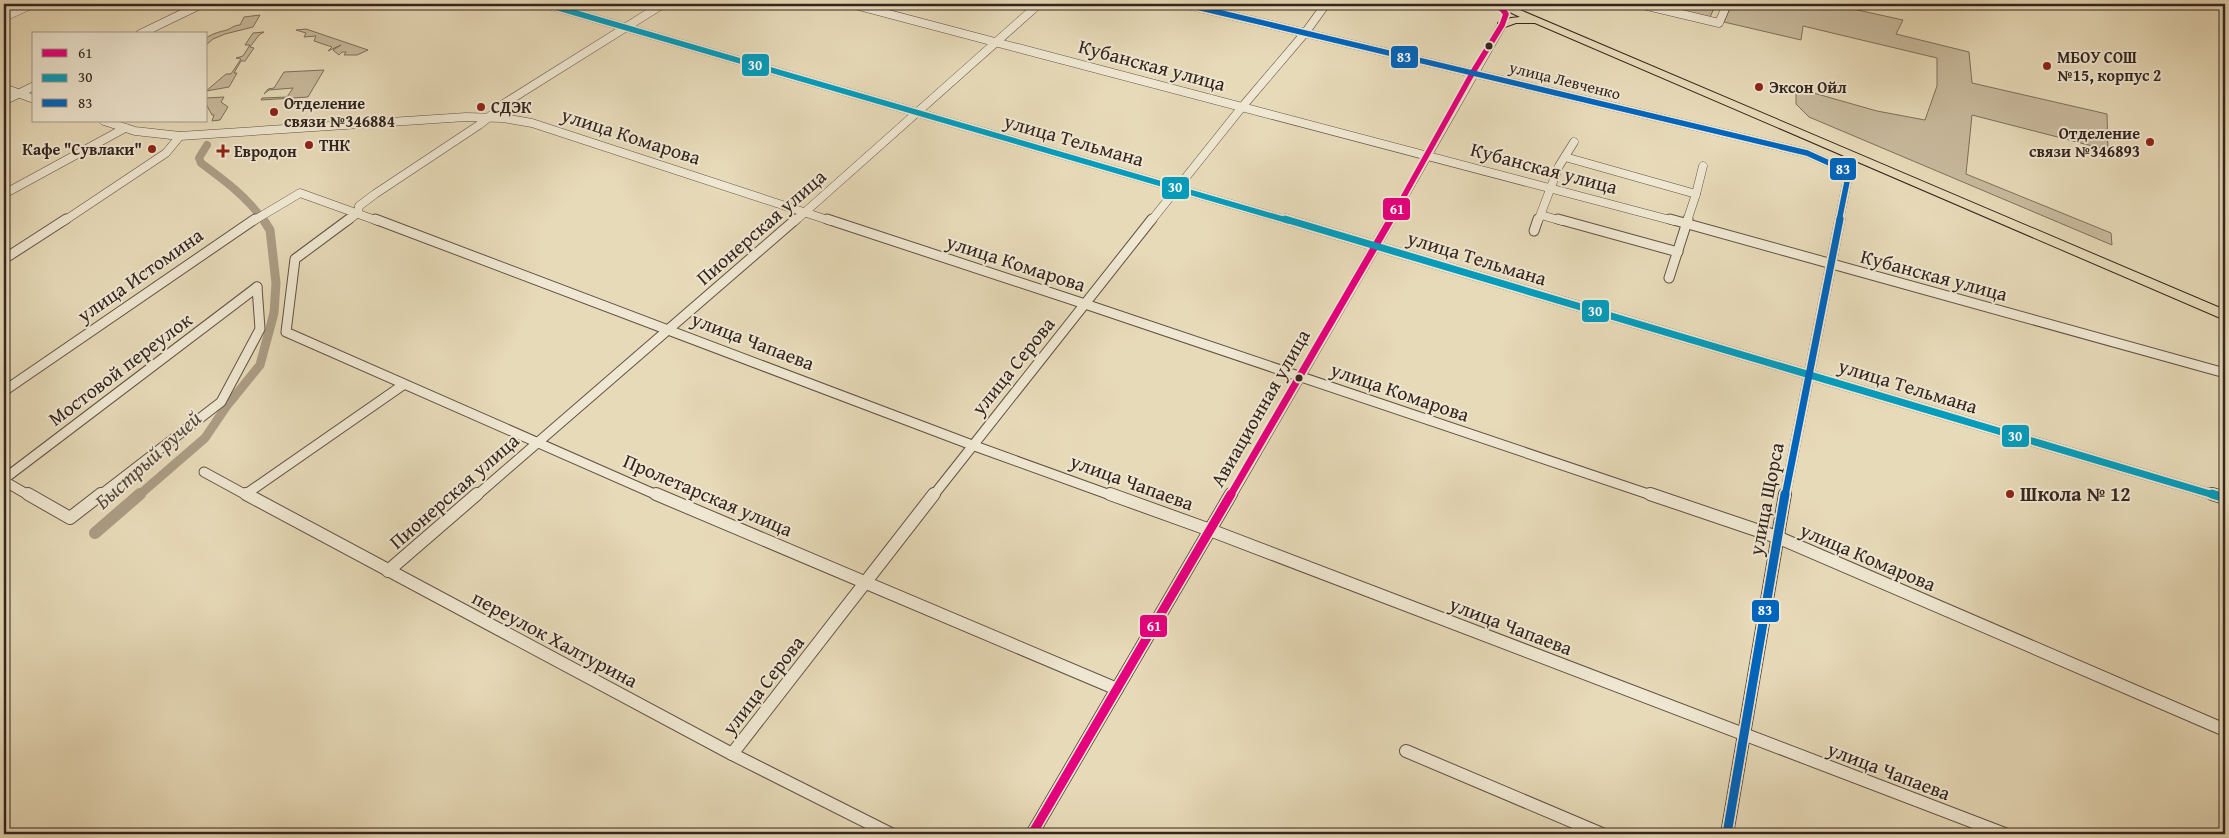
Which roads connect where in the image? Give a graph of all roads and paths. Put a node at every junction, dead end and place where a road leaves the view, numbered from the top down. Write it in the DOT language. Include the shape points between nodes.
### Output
graph roads {
  1 [pos="33,4"];
  2 [pos="202,4"];
  3 [pos="545,4"];
  4 [pos="663,4"];
  5 [pos="851,4"];
  6 [pos="1039,4"];
  7 [pos="1184,4"];
  8 [pos="1326,4"];
  9 [pos="1492,4"];
  10 [pos="1498,4"];
  11 [pos="1517,4"];
  12 [pos="1525,4"];
  13 [pos="1638,4"];
  14 [pos="1727,4"];
  15 [pos="2219,4"];
  16 [pos="565,6"];
  17 [pos="2225,6"];
  18 [pos="4,17"];
  19 [pos="1502,25"];
  20 [pos="626,28"];
  21 [pos="1567,29"];
  22 [pos="144,32"];
  23 [pos="1305,33"];
  24 [pos="998,42"];
  25 [pos="1648,63"];
  26 [pos="1473,72"];
  27 [pos="32,87"];
  28 [pos="4,88"];
  29 [pos="17,94"];
  30 [pos="32,98"];
  31 [pos="4,101"];
  32 [pos="503,106"];
  33 [pos="1242,107"];
  34 [pos="918,113"];
  35 [pos="466,117"];
  36 [pos="490,117"];
  37 [pos="107,122"];
  38 [pos="125,128"];
  39 [pos="180,136"];
  40 [pos="1574,142"];
  41 [pos="1426,156"];
  42 [pos="1565,156"];
  43 [pos="1703,166"];
  44 [pos="1849,172"];
  45 [pos="1178,188"];
  46 [pos="1551,188"];
  47 [pos="300,193"];
  48 [pos="4,194"];
  49 [pos="1696,194"];
  50 [pos="806,211"];
  51 [pos="358,213"];
  52 [pos="1540,215"];
  53 [pos="1686,224"];
  54 [pos="1534,230"];
  55 [pos="1376,246"];
  56 [pos="1678,252"];
  57 [pos="4,259"];
  58 [pos="1830,264"];
  59 [pos="1669,278"];
  60 [pos="1085,304"];
  61 [pos="2225,304"];
  62 [pos="2225,315"];
  63 [pos="669,330"];
  64 [pos="2225,373"];
  65 [pos="1810,375"];
  66 [pos="1298,376"];
  67 [pos="403,385"];
  68 [pos="4,391"];
  69 [pos="536,443"];
  70 [pos="972,445"];
  71 [pos="204,472"];
  72 [pos="4,480"];
  73 [pos="246,494"];
  74 [pos="2225,498"];
  75 [pos="1210,530"];
  76 [pos="1777,537"];
  77 [pos="388,571"];
  78 [pos="864,584"];
  79 [pos="1117,689"];
  80 [pos="2225,730"];
  81 [pos="1745,736"];
  82 [pos="1406,751"];
  83 [pos="732,754"];
  84 [pos="891,834"];
  85 [pos="1032,834"];
  86 [pos="1602,834"];
  87 [pos="1727,834"];
  88 [pos="2005,834"];
  1 -- 18 [label="street"];
  2 -- 22 [label="street"];
  3 -- 16 [label="street, улица Тельмана"];
  4 -- 20 [label="street"];
  5 -- 24 [label="street, Кубанская улица"];
  6 -- 24 [label="street, Пионерская улица"];
  7 -- 23 [label="street, улица Левченко"];
  8 -- 23 [label="street, улица Серова"];
  9 -- 19 [label="highway" via="1502,8 1506,14"];
  10 -- 21 [label="highway"];
  11 -- 21 [label="highway"];
  12 -- 21 [label="highway" via="1560,19"];
  13 -- 14 [label="street" via="1720,23"];
  15 -- 17 [label="street"];
  16 -- 20 [label="street, улица Тельмана"];
  19 -- 21 [label="highway" via="1523,19"];
  19 -- 26 [label="street, Авиационная улица"];
  20 -- 32 [label="street"];
  20 -- 34 [label="street, улица Тельмана"];
  21 -- 25 [label="highway"];
  23 -- 26 [label="street, улица Левченко"];
  23 -- 33 [label="street, улица Серова"];
  24 -- 33 [label="street, Кубанская улица"];
  24 -- 34 [label="street, Пионерская улица"];
  25 -- 61 [label="highway"];
  25 -- 62 [label="highway"];
  26 -- 41 [label="street, Авиационная улица"];
  26 -- 44 [label="street, улица Левченко" via="1807,153"];
  27 -- 29 [label="street"];
  28 -- 29 [label="street"];
  29 -- 30 [label="street"];
  29 -- 31 [label="street"];
  32 -- 35 [label="street"];
  32 -- 36 [label="street"];
  33 -- 41 [label="street, Кубанская улица"];
  33 -- 45 [label="street, улица Серова"];
  34 -- 45 [label="street, улица Тельмана"];
  34 -- 50 [label="street, Пионерская улица"];
  35 -- 36 [label="street, улица Комарова"];
  35 -- 39 [label="street"];
  36 -- 50 [label="street, улица Комарова" via="516,119 556,130"];
  36 -- 51 [label="street" via="374,194 359,206"];
  37 -- 38 [label="street"];
  38 -- 39 [label="street"];
  38 -- 48 [label="street"];
  39 -- 57 [label="street" via="166,153 122,184"];
  40 -- 42 [label="street"];
  41 -- 46 [label="street, Кубанская улица"];
  41 -- 55 [label="street, Авиационная улица"];
  42 -- 46 [label="street"];
  42 -- 49 [label="street"];
  43 -- 49 [label="street"];
  44 -- 58 [label="street, улица Щорса"];
  45 -- 55 [label="street, улица Тельмана"];
  45 -- 60 [label="street, улица Серова"];
  46 -- 52 [label="street"];
  46 -- 53 [label="street, Кубанская улица"];
  47 -- 51 [label="street, улица Чапаева"];
  47 -- 68 [label="street, улица Истомина" via="237,230"];
  49 -- 53 [label="street"];
  50 -- 60 [label="street, улица Комарова"];
  50 -- 63 [label="street, Пионерская улица"];
  51 -- 63 [label="street, улица Чапаева"];
  51 -- 67 [label="street, Пролетарская улица" via="295,259 286,332"];
  52 -- 54 [label="street"];
  52 -- 56 [label="street"];
  53 -- 56 [label="street"];
  53 -- 58 [label="street, Кубанская улица"];
  55 -- 65 [label="street, улица Тельмана"];
  55 -- 66 [label="street, Авиационная улица"];
  56 -- 59 [label="street"];
  58 -- 64 [label="street, Кубанская улица"];
  58 -- 65 [label="street, улица Щорса"];
  60 -- 66 [label="street, улица Комарова"];
  60 -- 70 [label="street, улица Серова"];
  63 -- 69 [label="street, Пионерская улица"];
  63 -- 70 [label="street, улица Чапаева"];
  65 -- 74 [label="street, улица Тельмана"];
  65 -- 76 [label="street, улица Щорса"];
  66 -- 75 [label="street, Авиационная улица"];
  66 -- 76 [label="street, улица Комарова"];
  67 -- 69 [label="street, Пролетарская улица"];
  67 -- 73 [label="street"];
  69 -- 77 [label="street, Пионерская улица"];
  69 -- 78 [label="street, Пролетарская улица"];
  70 -- 75 [label="street, улица Чапаева"];
  70 -- 78 [label="street, улица Серова"];
  71 -- 73 [label="street, переулок Халтурина"];
  72 -- 72 [label="street, Мостовой переулок" via="257,287 260,329 221,402 70,518"];
  73 -- 77 [label="street, переулок Халтурина"];
  75 -- 79 [label="street, Авиационная улица"];
  75 -- 81 [label="street, улица Чапаева"];
  76 -- 80 [label="street, улица Комарова"];
  76 -- 81 [label="street, улица Щорса"];
  77 -- 83 [label="street, переулок Халтурина"];
  78 -- 79 [label="street, Пролетарская улица"];
  78 -- 83 [label="street, улица Серова"];
  79 -- 85 [label="street, Авиационная улица"];
  81 -- 87 [label="street, улица Щорса"];
  81 -- 88 [label="street, улица Чапаева"];
  82 -- 86 [label="street"];
  83 -- 84 [label="street, переулок Халтурина"];
}
